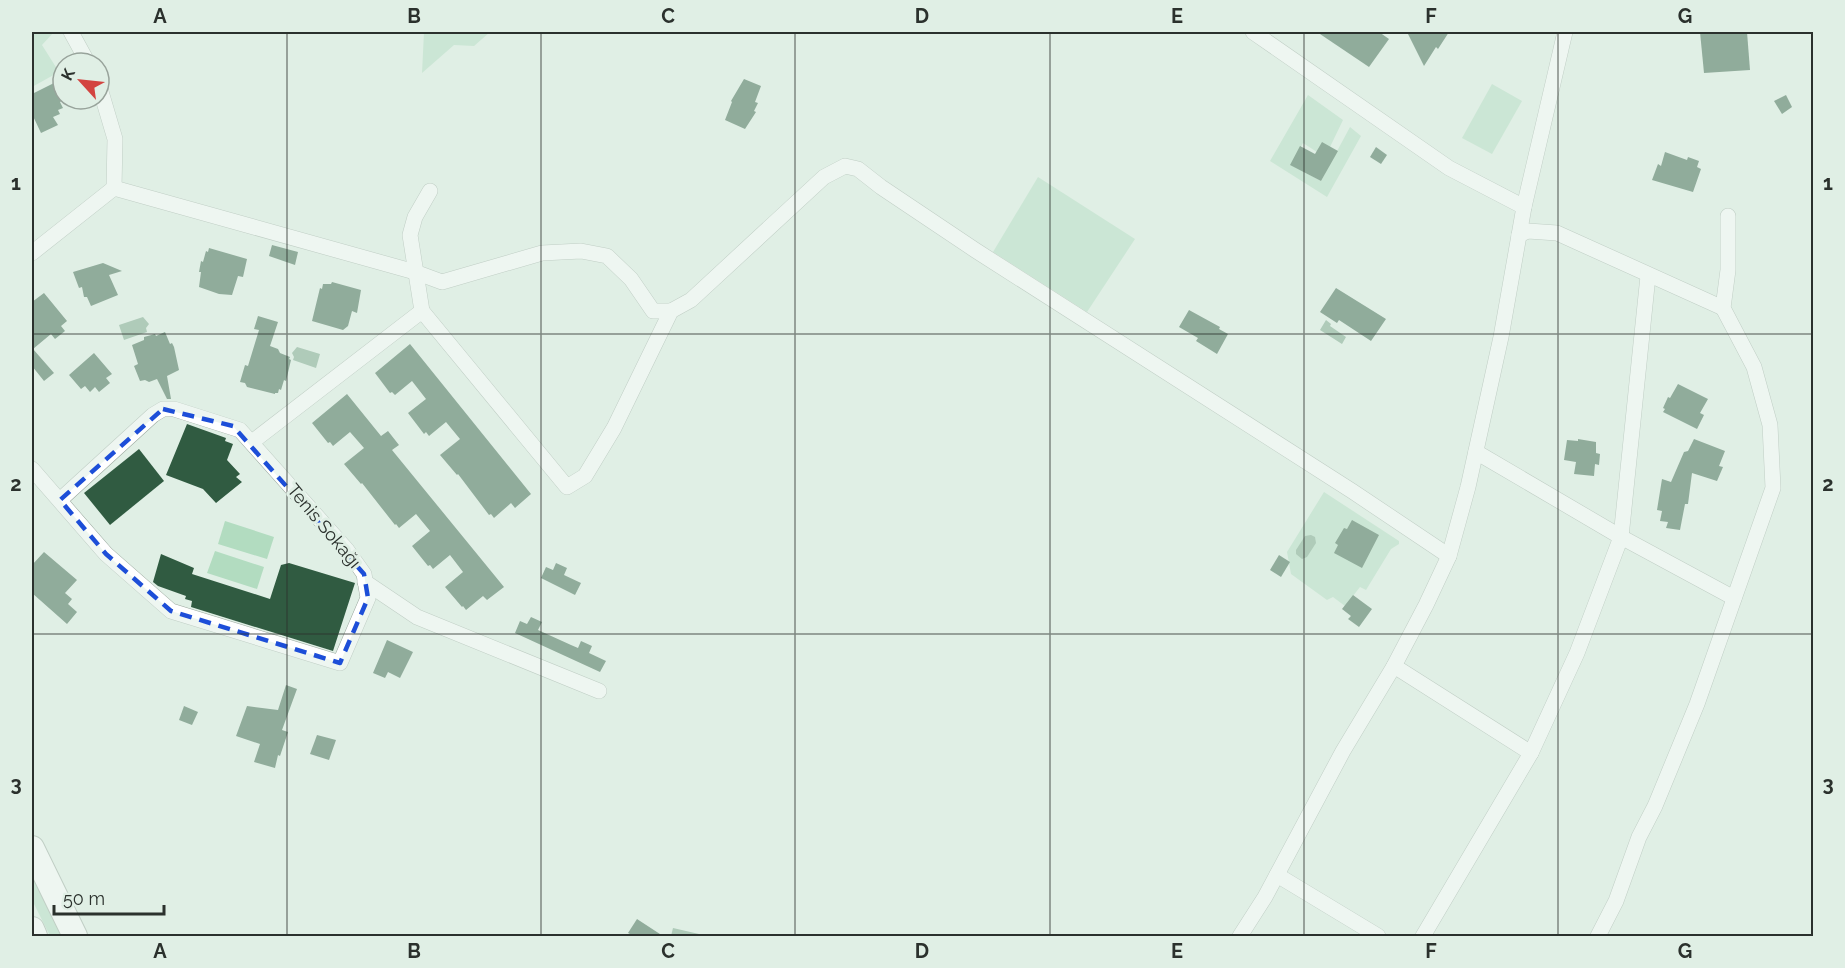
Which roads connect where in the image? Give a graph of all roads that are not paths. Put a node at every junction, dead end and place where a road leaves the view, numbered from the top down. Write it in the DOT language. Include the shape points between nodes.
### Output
graph roads {
  1 [pos="71,32"];
  2 [pos="1252,32"];
  3 [pos="1565,32"];
  4 [pos="81,51"];
  5 [pos="107,111"];
  6 [pos="114,188"];
  7 [pos="430,191"];
  8 [pos="1524,207"];
  9 [pos="1728,216"];
  10 [pos="1519,235"];
  11 [pos="32,253"];
  12 [pos="415,272"];
  13 [pos="1648,276"];
  14 [pos="1723,308"];
  15 [pos="422,311"];
  16 [pos="670,311"];
  17 [pos="252,442"];
  18 [pos="1476,453"];
  19 [pos="32,469"];
  20 [pos="60,500"];
  21 [pos="1621,537"];
  22 [pos="1449,555"];
  23 [pos="365,582"];
  24 [pos="1734,598"];
  25 [pos="1394,666"];
  26 [pos="599,691"];
  27 [pos="1531,753"];
  28 [pos="32,848"];
  29 [pos="1277,875"];
  30 [pos="32,929"];
  31 [pos="35,936"];
  32 [pos="75,936"];
  33 [pos="1240,936"];
  34 [pos="1378,936"];
  35 [pos="1423,936"];
  36 [pos="1598,936"];
  1 -- 4 [label="street"];
  2 -- 8 [label="street" via="1449,168"];
  3 -- 8 [label="street"];
  5 -- 6 [label="street" via="115,138"];
  6 -- 11 [label="street"];
  6 -- 12 [label="street"];
  7 -- 12 [label="street" via="410,235"];
  8 -- 10 [label="street"];
  9 -- 14 [label="street"];
  10 -- 13 [label="street" via="1528,231 1557,233"];
  10 -- 18 [label="street" via="1502,337"];
  12 -- 15 [label="street"];
  12 -- 16 [label="street" via="442,282 542,253 581,251 607,256 631,279 653,311"];
  13 -- 14 [label="street"];
  13 -- 21 [label="street"];
  14 -- 24 [label="street" via="1754,367 1770,425 1773,488"];
  15 -- 16 [label="street" via="567,487 585,476 614,428"];
  15 -- 17 [label="street"];
  16 -- 22 [label="street" via="691,300 824,177 845,166 858,169 975,250"];
  17 -- 20 [label="street, Tenis Sokağı" via="233,426 163,409"];
  17 -- 23 [label="street, Tenis Sokağı" via="347,550 364,574"];
  18 -- 21 [label="street"];
  18 -- 22 [label="street"];
  19 -- 20 [label="street, Tenis Sokağı"];
  20 -- 23 [label="street, Tenis Sokağı" via="106,554 171,611 340,663 368,598"];
  21 -- 24 [label="street"];
  21 -- 27 [label="street" via="1577,653"];
  22 -- 25 [label="street"];
  23 -- 26 [label="street" via="417,617"];
  24 -- 36 [label="street" via="1697,704"];
  25 -- 27 [label="street"];
  25 -- 29 [label="street"];
  27 -- 35 [label="street"];
  28 -- 32 [label="main road"];
  29 -- 33 [label="street"];
  29 -- 34 [label="street"];
  30 -- 31 [label="main road"];
}
